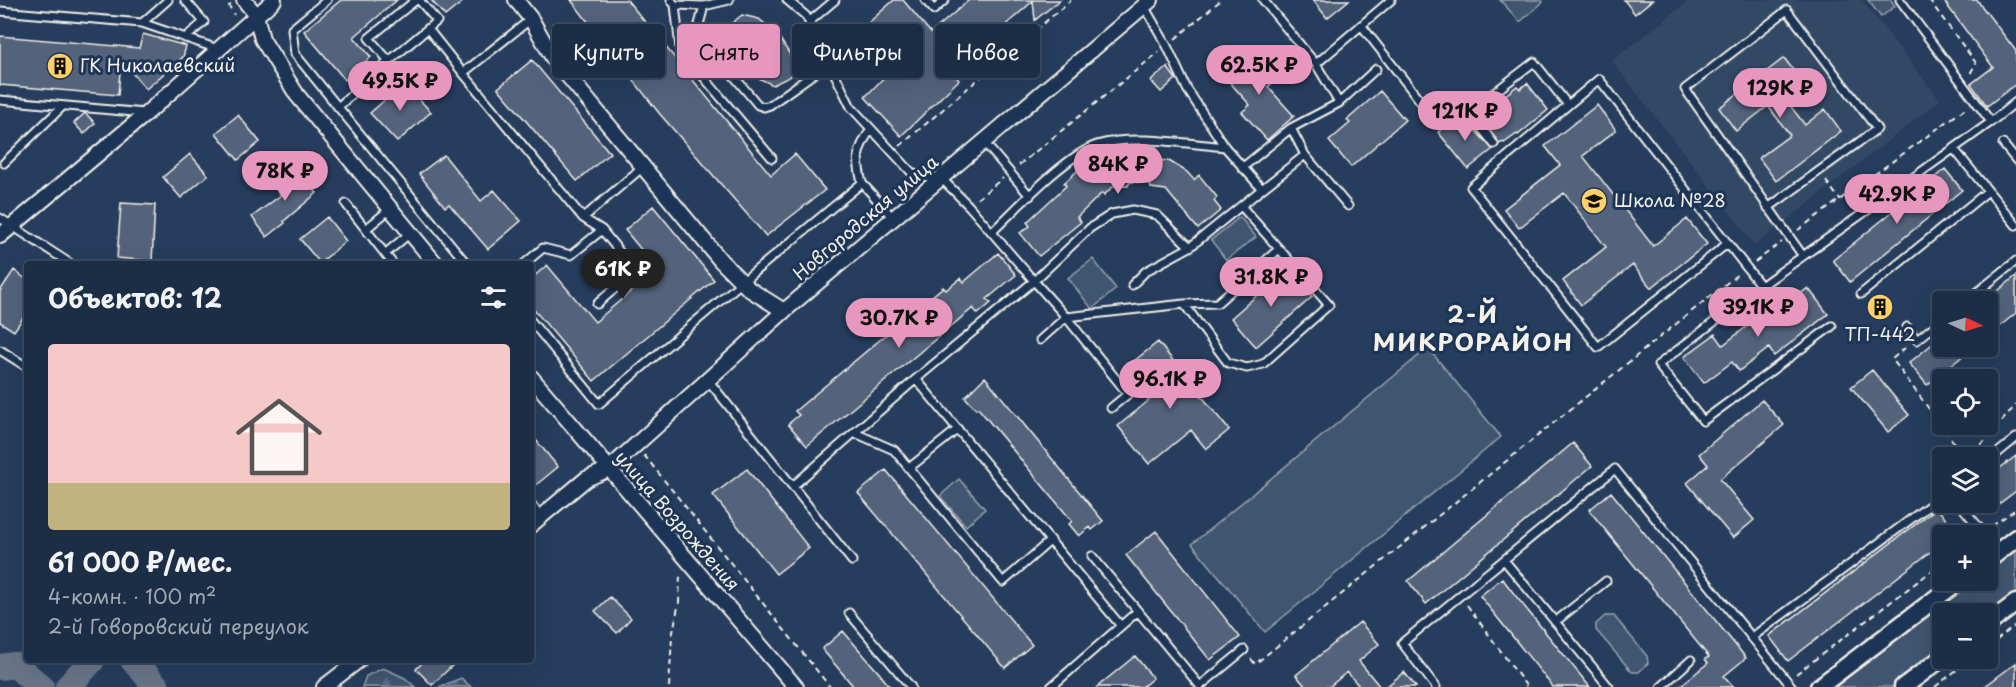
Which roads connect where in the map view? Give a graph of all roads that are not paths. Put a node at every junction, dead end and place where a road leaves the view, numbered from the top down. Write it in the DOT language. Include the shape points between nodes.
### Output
graph roads {
  1 [pos="168,0"];
  2 [pos="185,0"];
  3 [pos="244,0"];
  4 [pos="274,0"];
  5 [pos="327,0"];
  6 [pos="417,0"];
  7 [pos="516,0"];
  8 [pos="729,0"];
  9 [pos="787,0"];
  10 [pos="835,0"];
  11 [pos="925,0"];
  12 [pos="945,0"];
  13 [pos="1263,0"];
  14 [pos="1391,0"];
  15 [pos="1900,0"];
  16 [pos="673,3"];
  17 [pos="1147,3"];
  18 [pos="704,6"];
  19 [pos="0,11"];
  20 [pos="256,15"];
  21 [pos="531,19"];
  22 [pos="809,22"];
  23 [pos="142,23"];
  24 [pos="699,24"];
  25 [pos="1360,25"];
  26 [pos="428,29"];
  27 [pos="677,29"];
  28 [pos="185,38"];
  29 [pos="218,49"];
  30 [pos="389,61"];
  31 [pos="1316,64"];
  32 [pos="1376,69"];
  33 [pos="463,73"];
  34 [pos="704,78"];
  35 [pos="735,78"];
  36 [pos="808,78"];
  37 [pos="837,78"];
  38 [pos="0,100"];
  39 [pos="2016,102"];
  40 [pos="1339,103"];
  41 [pos="1568,105"];
  42 [pos="63,106"];
  43 [pos="338,107"];
  44 [pos="1469,112"];
  45 [pos="147,113"];
  46 [pos="1991,122"];
  47 [pos="1291,128"];
  48 [pos="871,129"];
  49 [pos="983,141"];
  50 [pos="1494,144"];
  51 [pos="2003,144"];
  52 [pos="1225,147"];
  53 [pos="1954,149"];
  54 [pos="1305,155"];
  55 [pos="772,158"];
  56 [pos="2016,160"];
  57 [pos="4,163"];
  58 [pos="644,166"];
  59 [pos="1242,168"];
  60 [pos="942,179"];
  61 [pos="862,183"];
  62 [pos="1262,189"];
  63 [pos="1988,191"];
  64 [pos="1030,196"];
  65 [pos="346,204"];
  66 [pos="1241,206"];
  67 [pos="1348,206"];
  68 [pos="390,208"];
  69 [pos="1768,208"];
  70 [pos="0,218"];
  71 [pos="583,218"];
  72 [pos="894,219"];
  73 [pos="2016,225"];
  74 [pos="12,227"];
  75 [pos="366,229"];
  76 [pos="602,230"];
  77 [pos="992,232"];
  78 [pos="410,233"];
  79 [pos="0,236"];
  80 [pos="1728,243"];
  81 [pos="1190,247"];
  82 [pos="1279,249"];
  83 [pos="385,254"];
  84 [pos="1803,256"];
  85 [pos="66,261"];
  86 [pos="391,261"];
  87 [pos="433,261"];
  88 [pos="465,261"];
  89 [pos="528,261"];
  90 [pos="2016,261"];
  91 [pos="1034,281"];
  92 [pos="742,282"];
  93 [pos="1132,285"];
  94 [pos="1761,286"];
  95 [pos="1979,291"];
  96 [pos="1861,294"];
  97 [pos="597,304"];
  98 [pos="1184,304"];
  99 [pos="784,310"];
  100 [pos="1066,317"];
  101 [pos="534,325"];
  102 [pos="1832,326"];
  103 [pos="1907,327"];
  104 [pos="1932,328"];
  105 [pos="1041,340"];
  106 [pos="0,350"];
  107 [pos="24,366"];
  108 [pos="535,372"];
  109 [pos="916,379"];
  110 [pos="708,380"];
  111 [pos="1111,408"];
  112 [pos="958,429"];
  113 [pos="855,433"];
  114 [pos="2016,438"];
  115 [pos="1998,453"];
  116 [pos="909,468"];
  117 [pos="609,470"];
  118 [pos="793,486"];
  119 [pos="1932,503"];
  120 [pos="1967,513"];
  121 [pos="536,521"];
  122 [pos="1978,525"];
  123 [pos="2016,538"];
  124 [pos="1051,540"];
  125 [pos="1998,552"];
  126 [pos="1092,556"];
  127 [pos="1504,560"];
  128 [pos="852,561"];
  129 [pos="1606,581"];
  130 [pos="1946,591"];
  131 [pos="2015,606"];
  132 [pos="1138,611"];
  133 [pos="849,613"];
  134 [pos="1998,617"];
  135 [pos="1555,622"];
  136 [pos="1121,626"];
  137 [pos="1751,638"];
  138 [pos="1244,650"];
  139 [pos="1691,660"];
  140 [pos="355,663"];
  141 [pos="1932,665"];
  142 [pos="1789,684"];
  143 [pos="324,687"];
  144 [pos="795,687"];
  145 [pos="911,687"];
  146 [pos="1051,687"];
  147 [pos="1436,687"];
  148 [pos="1609,687"];
  149 [pos="1661,687"];
  150 [pos="1819,687"];
  151 [pos="1903,687"];
  1 -- 23 [label="lane"];
  2 -- 28 [label="lane" via="204,22"];
  3 -- 20 [label="street"];
  4 -- 20 [label="street"];
  5 -- 43 [label="lane" via="292,29 295,54"];
  6 -- 26 [label="lane" via="437,21"];
  6 -- 30 [label="lane" via="369,38"];
  7 -- 21 [label="street"];
  8 -- 18 [label="lane"];
  9 -- 22 [label="lane"];
  10 -- 22 [label="lane"];
  11 -- 12 [label="lane" via="934,10"];
  13 -- 31 [label="lane"];
  14 -- 25 [label="lane"];
  15 -- 46 [label="lane"];
  16 -- 18 [label="lane"];
  16 -- 27 [label="lane"];
  17 -- 49 [label="street, Новгородская улица"];
  17 -- 52 [label="lane" via="1187,89"];
  18 -- 24 [label="lane"];
  19 -- 23 [label="lane"];
  20 -- 29 [label="street"];
  20 -- 68 [label="street" via="262,39 297,95"];
  21 -- 33 [label="lane"];
  21 -- 58 [label="street" via="553,58"];
  23 -- 28 [label="lane"];
  25 -- 31 [label="lane"];
  25 -- 44 [label="lane" via="1436,122 1461,102"];
  26 -- 30 [label="lane"];
  26 -- 33 [label="lane"];
  28 -- 29 [label="lane"];
  29 -- 45 [label="street"];
  30 -- 43 [label="lane"];
  31 -- 40 [label="lane"];
  32 -- 40 [label="lane"];
  33 -- 71 [label="lane"];
  34 -- 55 [label="lane"];
  35 -- 36 [label="lane" via="764,107"];
  37 -- 48 [label="lane" via="851,107"];
  38 -- 42 [label="lane"];
  39 -- 46 [label="lane"];
  40 -- 47 [label="lane"];
  41 -- 44 [label="lane" via="1534,62"];
  41 -- 80 [label="lane" via="1599,79"];
  41 -- 80 [label="lane" via="1471,188 1598,347"];
  42 -- 45 [label="lane"];
  42 -- 57 [label="lane"];
  43 -- 88 [label="lane"];
  44 -- 50 [label="lane"];
  45 -- 74 [label="street"];
  46 -- 53 [label="lane"];
  47 -- 54 [label="lane"];
  47 -- 59 [label="lane"];
  48 -- 60 [label="lane" via="913,174"];
  48 -- 61 [label="lane" via="861,143 857,162"];
  49 -- 60 [label="street, Новгородская улица"];
  49 -- 64 [label="lane"];
  51 -- 56 [label="lane"];
  52 -- 59 [label="lane"];
  52 -- 64 [label="lane" via="1125,141 1098,145 1073,157"];
  53 -- 63 [label="lane"];
  53 -- 84 [label="lane"];
  54 -- 62 [label="lane"];
  54 -- 67 [label="lane"];
  58 -- 71 [label="lane"];
  58 -- 92 [label="street"];
  59 -- 62 [label="lane"];
  60 -- 72 [label="street, Новгородская улица"];
  60 -- 77 [label="lane"];
  61 -- 72 [label="lane"];
  61 -- 92 [label="lane"];
  62 -- 66 [label="lane"];
  63 -- 73 [label="lane"];
  63 -- 96 [label="lane"];
  64 -- 77 [label="lane"];
  65 -- 75 [label="lane"];
  66 -- 81 [label="lane"];
  66 -- 82 [label="lane"];
  68 -- 75 [label="lane"];
  68 -- 78 [label="street"];
  69 -- 69 [label="lane" via="1686,88 1786,10 1877,129"];
  69 -- 84 [label="lane"];
  70 -- 74 [label="lane"];
  71 -- 76 [label="lane"];
  72 -- 99 [label="street, Новгородская улица"];
  74 -- 79 [label="street"];
  74 -- 85 [label="lane"];
  75 -- 83 [label="lane"];
  76 -- 89 [label="lane" via="571,255 543,248"];
  76 -- 97 [label="lane" via="635,271"];
  77 -- 91 [label="lane"];
  78 -- 83 [label="lane"];
  78 -- 87 [label="street"];
  80 -- 94 [label="lane"];
  81 -- 91 [label="lane" via="1156,215 1133,210 1112,214 1090,228"];
  81 -- 93 [label="lane" via="1146,271"];
  82 -- 98 [label="lane" via="1217,303"];
  82 -- 98 [label="lane" via="1329,305 1263,364 1247,368 1228,363"];
  83 -- 86 [label="lane"];
  84 -- 94 [label="lane"];
  90 -- 95 [label="lane"];
  91 -- 100 [label="lane"];
  91 -- 109 [label="lane"];
  92 -- 99 [label="street"];
  92 -- 101 [label="lane" via="599,404"];
  94 -- 102 [label="lane" via="1658,365 1703,421"];
  98 -- 100 [label="lane"];
  99 -- 110 [label="street, Новгородская улица"];
  100 -- 105 [label="lane"];
  100 -- 111 [label="lane" via="1128,394"];
  103 -- 104 [label="lane" via="1917,340"];
  106 -- 107 [label="lane"];
  108 -- 117 [label="street, улица Возрождения"];
  109 -- 112 [label="lane"];
  109 -- 113 [label="lane"];
  110 -- 117 [label="street, Новгородская улица"];
  110 -- 118 [label="lane"];
  112 -- 116 [label="lane"];
  112 -- 124 [label="lane"];
  113 -- 116 [label="lane" via="894,450"];
  113 -- 118 [label="lane"];
  114 -- 115 [label="lane"];
  116 -- 124 [label="lane" via="1002,582"];
  117 -- 121 [label="street, Новгородская улица" via="586,479"];
  117 -- 144 [label="street, улица Возрождения"];
  118 -- 128 [label="lane"];
  119 -- 137 [label="lane"];
  120 -- 122 [label="lane"];
  123 -- 125 [label="street"];
  124 -- 136 [label="lane"];
  126 -- 132 [label="lane"];
  127 -- 135 [label="lane"];
  127 -- 137 [label="lane" via="1615,469"];
  127 -- 147 [label="lane" via="1402,643"];
  129 -- 135 [label="lane"];
  130 -- 150 [label="street"];
  131 -- 134 [label="street"];
  132 -- 136 [label="lane"];
  132 -- 138 [label="lane" via="1200,686"];
  133 -- 145 [label="lane"];
  135 -- 148 [label="lane"];
  136 -- 146 [label="lane"];
  137 -- 142 [label="lane"];
  139 -- 149 [label="lane"];
  140 -- 143 [label="street"];
  141 -- 151 [label="street"];
}
